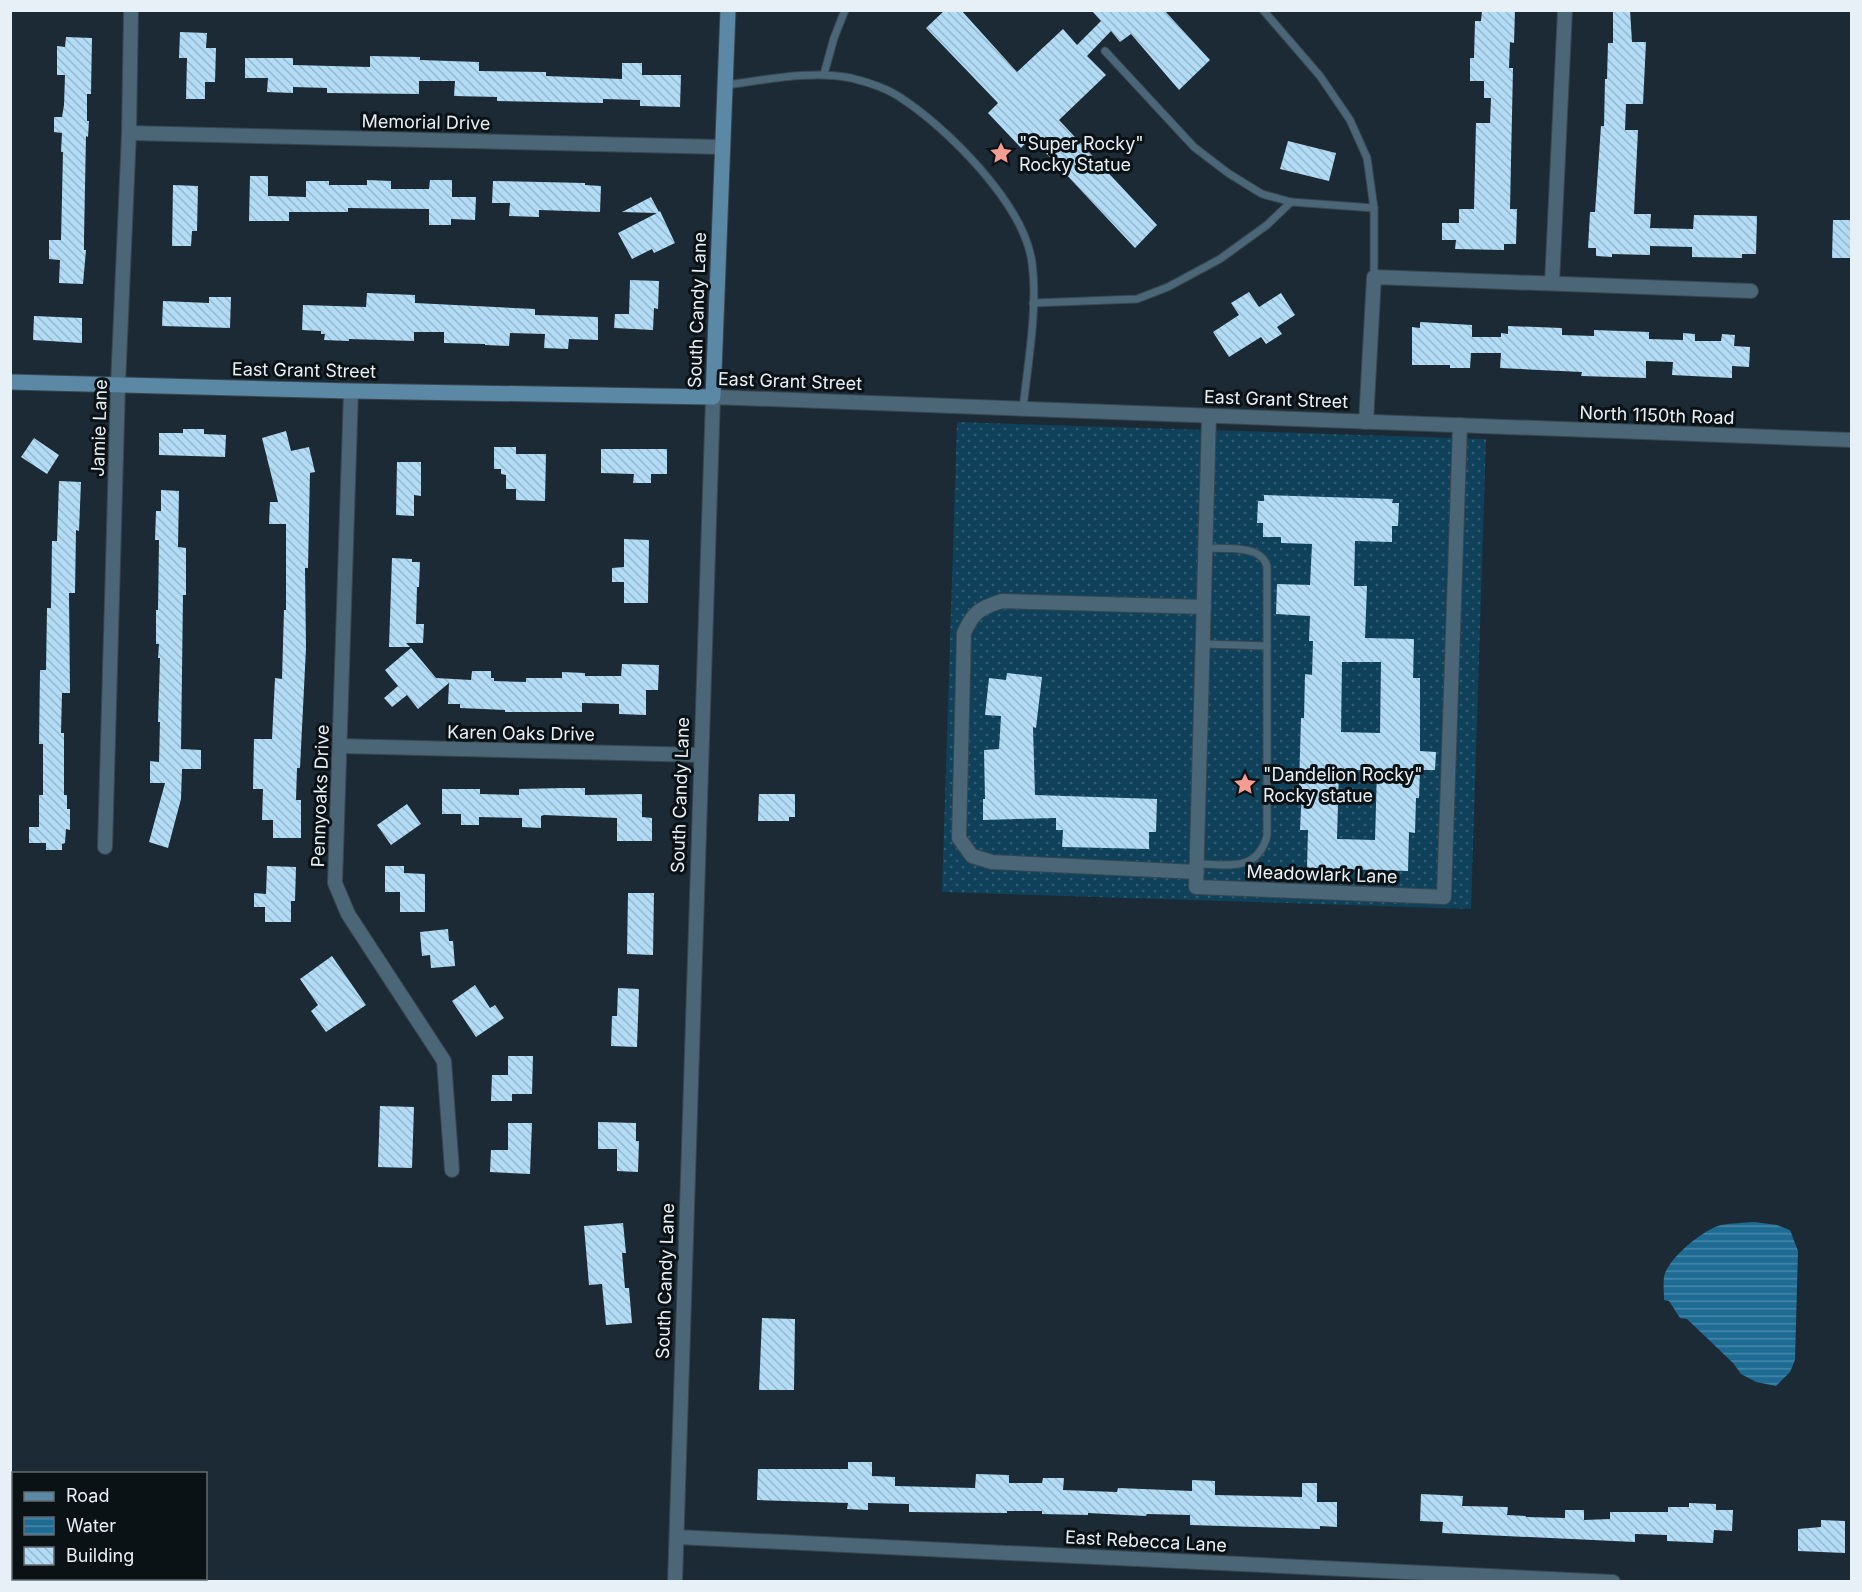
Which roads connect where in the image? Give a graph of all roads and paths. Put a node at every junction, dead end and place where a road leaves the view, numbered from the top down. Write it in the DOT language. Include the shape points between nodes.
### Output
graph roads {
  1 [pos="131,10"];
  2 [pos="728,10"];
  3 [pos="846,10"];
  4 [pos="1263,10"];
  5 [pos="1565,10"];
  6 [pos="1105,51"];
  7 [pos="824,74"];
  8 [pos="725,85"];
  9 [pos="129,134"];
  10 [pos="722,147"];
  11 [pos="1292,202"];
  12 [pos="1374,208"];
  13 [pos="1374,277"];
  14 [pos="1552,283"];
  15 [pos="1751,291"];
  16 [pos="1033,303"];
  17 [pos="10,382"];
  18 [pos="118,385"];
  19 [pos="351,391"];
  20 [pos="713,398"];
  21 [pos="1023,408"];
  22 [pos="1209,416"];
  23 [pos="1366,422"];
  24 [pos="1460,425"];
  25 [pos="1851,440"];
  26 [pos="1206,548"];
  27 [pos="1204,606"];
  28 [pos="1203,644"];
  29 [pos="1267,646"];
  30 [pos="340,747"];
  31 [pos="701,755"];
  32 [pos="105,847"];
  33 [pos="1197,868"];
  34 [pos="452,1170"];
  35 [pos="677,1537"];
  36 [pos="675,1581"];
  37 [pos="1613,1581"];
  1 -- 9 [label="street, Jamie Lane"];
  2 -- 8 [label="main road, South Candy Lane"];
  3 -- 7 [label="lane"];
  4 -- 12 [label="lane" via="1320,76 1350,120 1366,158"];
  5 -- 14 [label="street"];
  6 -- 11 [label="lane" via="1194,147 1262,194"];
  7 -- 8 [label="lane"];
  7 -- 16 [label="lane" via="882,87 898,96 921,112 982,170 1024,236 1032,262"];
  8 -- 10 [label="main road, South Candy Lane"];
  9 -- 10 [label="street, Memorial Drive"];
  9 -- 18 [label="street, Jamie Lane"];
  10 -- 20 [label="main road, South Candy Lane"];
  11 -- 12 [label="lane"];
  11 -- 16 [label="lane" via="1220,259 1168,287 1137,299"];
  12 -- 13 [label="lane"];
  13 -- 14 [label="street"];
  13 -- 23 [label="street"];
  14 -- 15 [label="street"];
  16 -- 21 [label="lane"];
  17 -- 18 [label="main road, East Grant Street"];
  18 -- 19 [label="main road, East Grant Street"];
  18 -- 32 [label="street, Jamie Lane"];
  19 -- 20 [label="main road, East Grant Street"];
  19 -- 30 [label="street, Pennyoaks Drive"];
  20 -- 21 [label="street, East Grant Street"];
  20 -- 31 [label="street, South Candy Lane"];
  21 -- 22 [label="street, East Grant Street"];
  22 -- 23 [label="street, East Grant Street"];
  22 -- 26 [label="street"];
  23 -- 24 [label="street, East Grant Street"];
  24 -- 25 [label="street, North 1150th Road"];
  24 -- 33 [label="street, Meadowlark Lane" via="1444,897 1196,886"];
  26 -- 27 [label="street"];
  26 -- 29 [label="lane" via="1247,550 1265,558"];
  27 -- 28 [label="street"];
  27 -- 33 [label="street" via="1002,601 971,616 964,633 959,838 972,856 992,862"];
  28 -- 29 [label="lane"];
  28 -- 33 [label="street"];
  29 -- 33 [label="lane" via="1264,845 1252,861 1241,865"];
  30 -- 31 [label="street, Karen Oaks Drive"];
  30 -- 34 [label="street, Pennyoaks Drive" via="335,883 348,914 444,1061"];
  31 -- 35 [label="street, South Candy Lane"];
  35 -- 36 [label="street, South Candy Lane"];
  35 -- 37 [label="street, East Rebecca Lane"];
}
